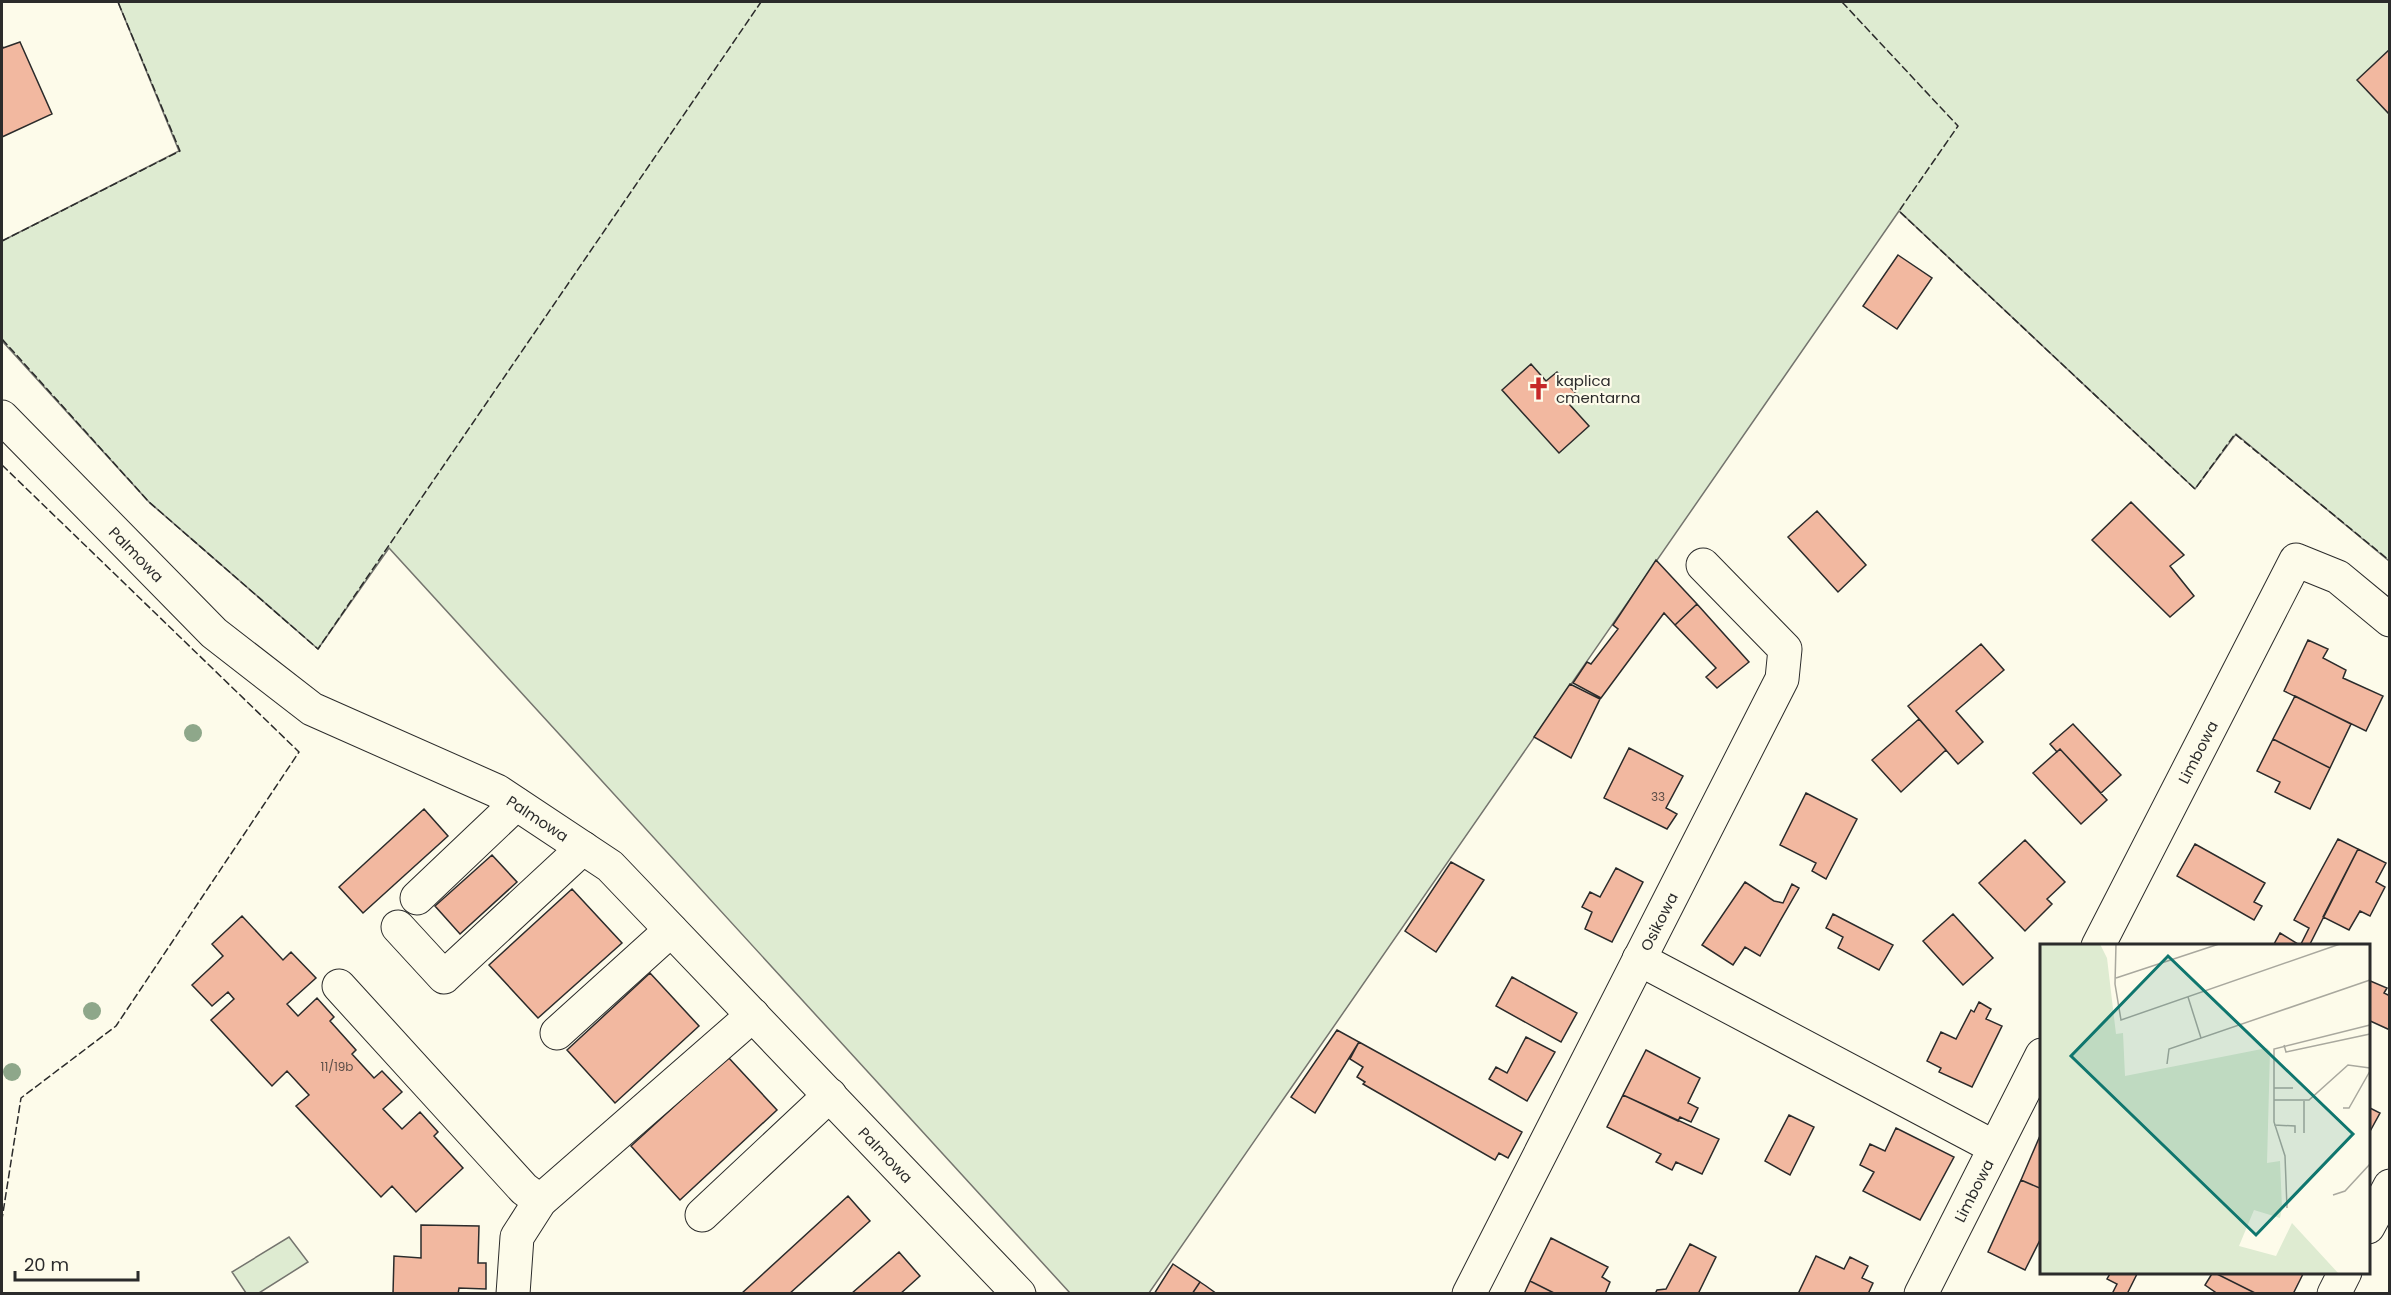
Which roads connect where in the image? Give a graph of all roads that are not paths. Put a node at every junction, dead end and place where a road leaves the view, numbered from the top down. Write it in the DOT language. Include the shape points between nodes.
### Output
graph roads {
  1 [pos="2,417"];
  2 [pos="1703,565"];
  3 [pos="2390,620"];
  4 [pos="516,804"];
  5 [pos="583,848"];
  6 [pos="417,898"];
  7 [pos="398,927"];
  8 [pos="671,930"];
  9 [pos="2099,944"];
  10 [pos="1639,959"];
  11 [pos="339,986"];
  12 [pos="753,1015"];
  13 [pos="557,1033"];
  14 [pos="2040,1059"];
  15 [pos="830,1095"];
  16 [pos="1994,1147"];
  17 [pos="2390,1186"];
  18 [pos="540,1201"];
  19 [pos="702,1215"];
  20 [pos="2370,1223"];
  21 [pos="2344,1274"];
  22 [pos="513,1293"];
  23 [pos="1019,1293"];
  24 [pos="1469,1293"];
  25 [pos="1921,1293"];
  26 [pos="2334,1293"];
  1 -- 4 [label="street, Palmowa" via="214,633 312,709 497,791"];
  2 -- 10 [label="street, Osikowa" via="1785,649 1782,679"];
  3 -- 9 [label="street, Limbowa" via="2338,577 2296,560"];
  4 -- 5 [label="street, Palmowa"];
  4 -- 6 [label="street"];
  5 -- 7 [label="street" via="444,976"];
  5 -- 8 [label="street, Palmowa" via="610,866"];
  8 -- 12 [label="street, Palmowa"];
  8 -- 13 [label="street"];
  10 -- 16 [label="street"];
  10 -- 24 [label="street, Osikowa"];
  11 -- 18 [label="street" via="524,1189"];
  12 -- 15 [label="street, Palmowa"];
  12 -- 18 [label="street"];
  14 -- 16 [label="street, Limbowa"];
  15 -- 19 [label="street"];
  15 -- 23 [label="street, Palmowa"];
  16 -- 25 [label="street, Limbowa"];
  17 -- 20 [label="street"];
  18 -- 22 [label="street" via="517,1237"];
  21 -- 26 [label="street"];
}
